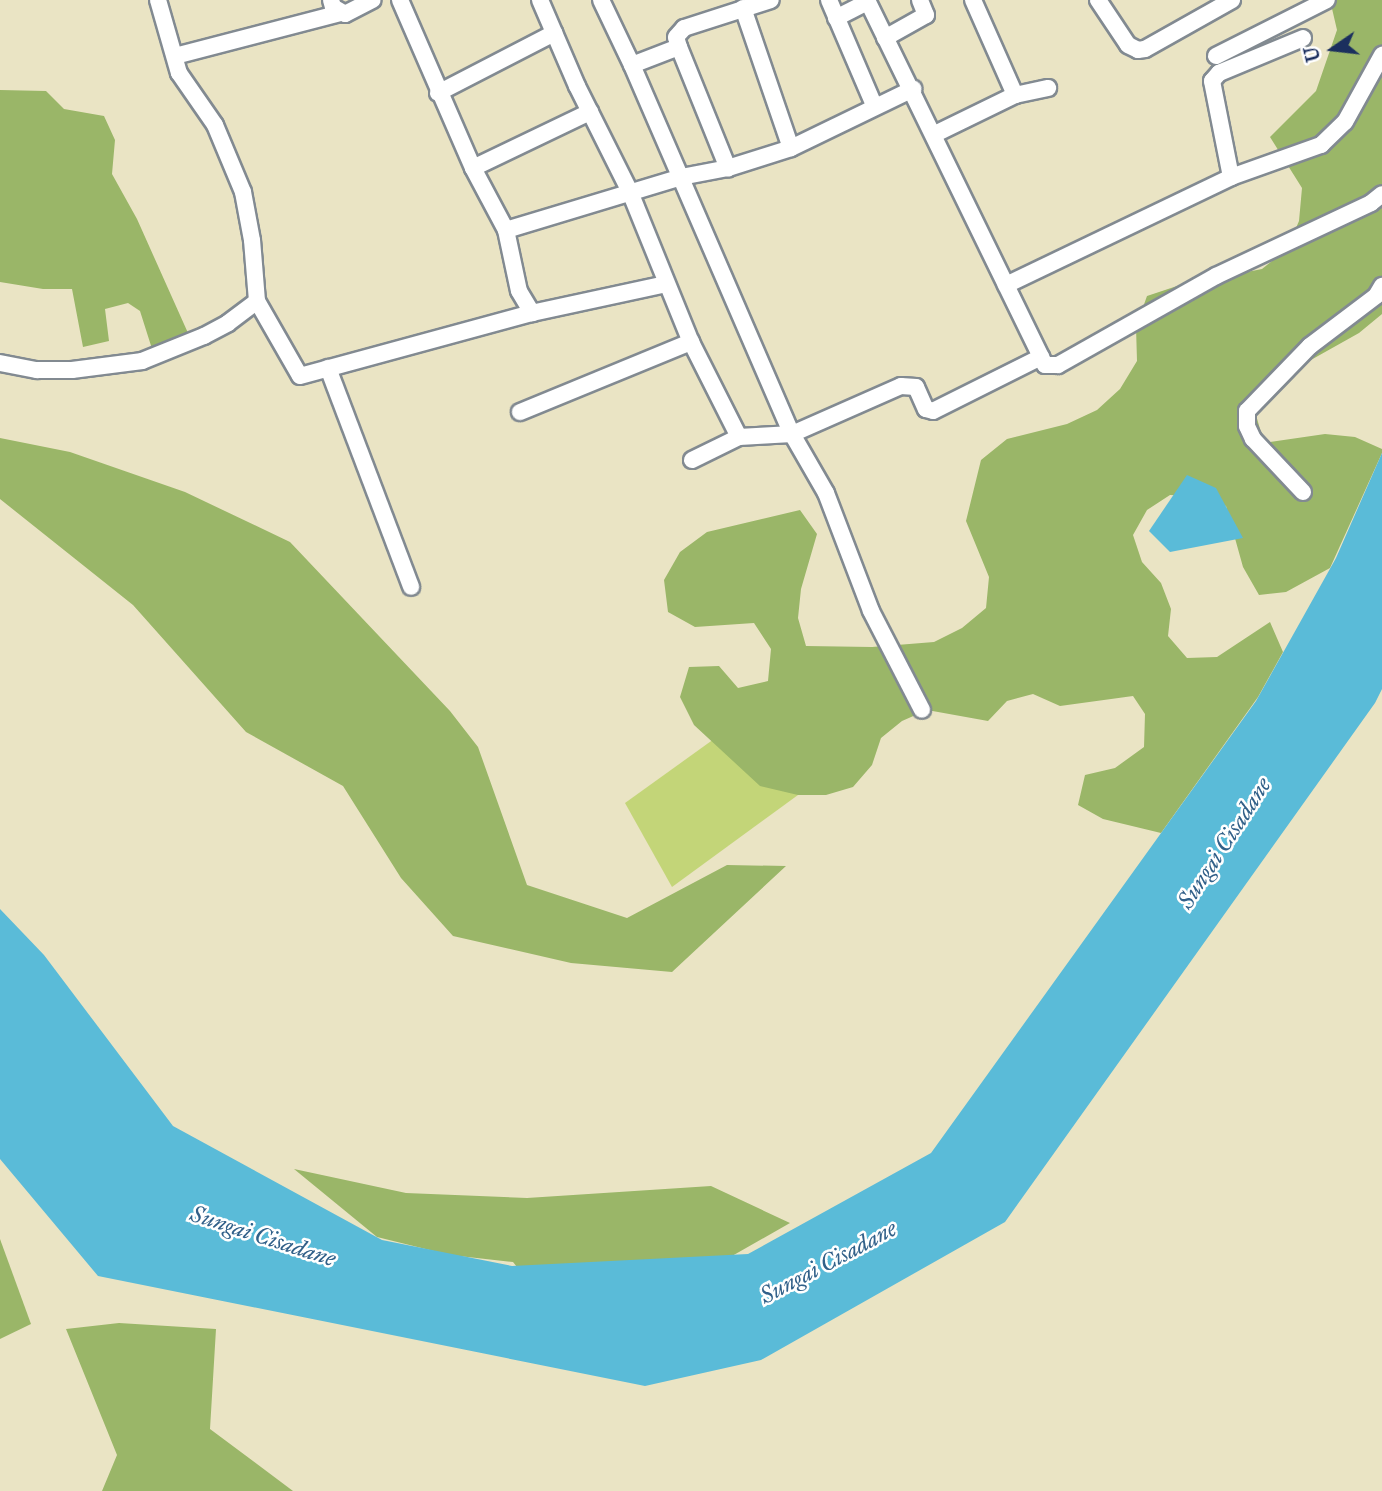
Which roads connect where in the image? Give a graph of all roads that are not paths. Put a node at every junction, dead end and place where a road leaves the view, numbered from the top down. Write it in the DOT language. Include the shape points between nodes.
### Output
graph roads {
  1 [pos="158,0"];
  2 [pos="373,0"];
  3 [pos="400,0"];
  4 [pos="540,0"];
  5 [pos="601,0"];
  6 [pos="771,0"];
  7 [pos="829,0"];
  8 [pos="973,0"];
  9 [pos="1098,0"];
  10 [pos="1231,0"];
  11 [pos="1327,0"];
  12 [pos="868,1"];
  13 [pos="923,1"];
  14 [pos="335,6"];
  15 [pos="743,8"];
  16 [pos="836,18"];
  17 [pos="554,33"];
  18 [pos="885,38"];
  19 [pos="1304,38"];
  20 [pos="679,47"];
  21 [pos="1382,55"];
  22 [pos="175,56"];
  23 [pos="1216,56"];
  24 [pos="632,65"];
  25 [pos="1048,88"];
  26 [pos="913,89"];
  27 [pos="438,93"];
  28 [pos="1015,95"];
  29 [pos="874,106"];
  30 [pos="590,112"];
  31 [pos="934,134"];
  32 [pos="791,148"];
  33 [pos="473,168"];
  34 [pos="728,168"];
  35 [pos="681,177"];
  36 [pos="1231,177"];
  37 [pos="630,192"];
  38 [pos="1382,194"];
  39 [pos="506,230"];
  40 [pos="666,284"];
  41 [pos="1006,285"];
  42 [pos="1382,286"];
  43 [pos="257,300"];
  44 [pos="532,313"];
  45 [pos="691,342"];
  46 [pos="1041,357"];
  47 [pos="0,363"];
  48 [pos="328,368"];
  49 [pos="520,412"];
  50 [pos="792,434"];
  51 [pos="739,437"];
  52 [pos="692,460"];
  53 [pos="1303,492"];
  54 [pos="411,587"];
  55 [pos="922,710"];
  1 -- 22 [label="street"];
  2 -- 14 [label="street" via="345,14"];
  3 -- 27 [label="street"];
  4 -- 17 [label="street"];
  5 -- 24 [label="street"];
  6 -- 15 [label="street"];
  7 -- 16 [label="street"];
  8 -- 28 [label="street"];
  9 -- 10 [label="street" via="1128,45 1138,50"];
  11 -- 23 [label="street"];
  12 -- 16 [label="street"];
  12 -- 18 [label="street"];
  13 -- 18 [label="street" via="926,15"];
  14 -- 22 [label="street"];
  15 -- 20 [label="street" via="684,27 676,37"];
  15 -- 32 [label="street"];
  16 -- 29 [label="street"];
  17 -- 27 [label="street"];
  17 -- 30 [label="street"];
  18 -- 26 [label="street"];
  19 -- 36 [label="street" via="1219,73 1212,82"];
  20 -- 24 [label="street"];
  20 -- 34 [label="street"];
  21 -- 36 [label="street" via="1345,122 1321,145"];
  22 -- 43 [label="street" via="187,88 215,125 243,191"];
  24 -- 35 [label="street"];
  25 -- 28 [label="street"];
  26 -- 29 [label="street"];
  26 -- 31 [label="street"];
  27 -- 33 [label="street"];
  28 -- 31 [label="street"];
  29 -- 32 [label="street"];
  30 -- 33 [label="street"];
  30 -- 37 [label="street"];
  31 -- 41 [label="street"];
  32 -- 34 [label="street"];
  33 -- 39 [label="street"];
  34 -- 35 [label="street"];
  35 -- 37 [label="street"];
  35 -- 50 [label="street"];
  36 -- 41 [label="street"];
  37 -- 39 [label="street"];
  37 -- 40 [label="street"];
  38 -- 46 [label="street" via="1216,276 1058,366 1045,365"];
  39 -- 44 [label="street" via="519,291"];
  40 -- 44 [label="street"];
  40 -- 45 [label="street"];
  41 -- 46 [label="street"];
  42 -- 53 [label="street" via="1376,296 1310,346 1247,411 1253,439"];
  43 -- 47 [label="street" via="228,323 176,350 142,361 60,370"];
  43 -- 48 [label="street" via="300,376"];
  44 -- 48 [label="street"];
  45 -- 49 [label="street"];
  45 -- 51 [label="street"];
  46 -- 50 [label="street" via="933,411 926,409 916,387 901,386"];
  48 -- 54 [label="street"];
  50 -- 51 [label="street"];
  50 -- 55 [label="street" via="826,493 871,611"];
  51 -- 52 [label="street"];
}
